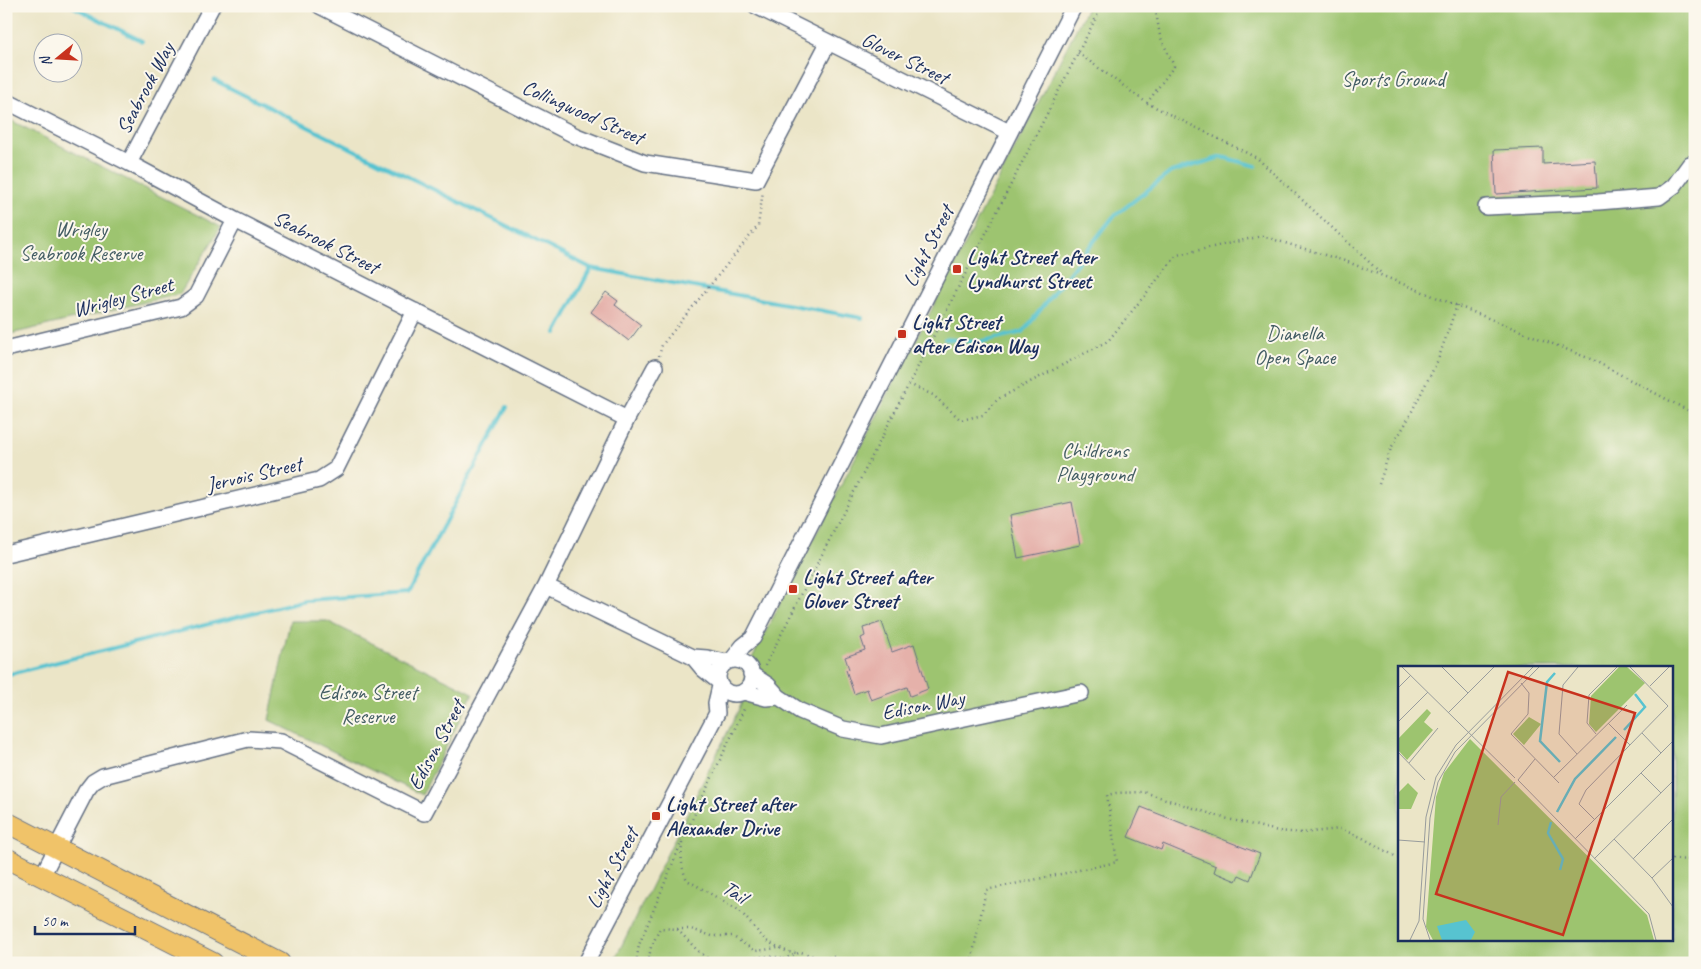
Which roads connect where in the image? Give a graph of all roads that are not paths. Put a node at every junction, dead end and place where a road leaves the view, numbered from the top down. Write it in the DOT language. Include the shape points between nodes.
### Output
graph roads {
  1 [pos="212,6"];
  2 [pos="320,6"];
  3 [pos="756,6"];
  4 [pos="1074,6"];
  5 [pos="828,44"];
  6 [pos="6,101"];
  7 [pos="1009,132"];
  8 [pos="129,164"];
  9 [pos="1695,164"];
  10 [pos="1486,207"];
  11 [pos="235,220"];
  12 [pos="416,311"];
  13 [pos="6,349"];
  14 [pos="655,366"];
  15 [pos="627,419"];
  16 [pos="6,554"];
  17 [pos="546,586"];
  18 [pos="753,638"];
  19 [pos="693,657"];
  20 [pos="729,661"];
  21 [pos="753,673"];
  22 [pos="719,684"];
  23 [pos="745,693"];
  24 [pos="1081,693"];
  25 [pos="779,698"];
  26 [pos="717,712"];
  27 [pos="6,822"];
  28 [pos="57,848"];
  29 [pos="6,858"];
  30 [pos="42,876"];
  31 [pos="213,963"];
  32 [pos="280,963"];
  33 [pos="586,963"];
  1 -- 8 [label="street, Seabrook Way"];
  2 -- 5 [label="street, Collingwood Street" via="576,136 645,163 756,180"];
  3 -- 5 [label="street, Glover Street"];
  4 -- 7 [label="street, Light Street"];
  5 -- 7 [label="street, Glover Street"];
  6 -- 8 [label="street, Seabrook Street"];
  7 -- 18 [label="street, Light Street"];
  8 -- 11 [label="street, Seabrook Street"];
  9 -- 10 [label="street" via="1690,164 1674,186 1659,197"];
  11 -- 12 [label="street, Seabrook Street"];
  11 -- 13 [label="street, Wrigley Street" via="196,296 181,307"];
  12 -- 15 [label="street, Seabrook Street"];
  12 -- 16 [label="street, Jervois Street" via="336,469 319,480"];
  14 -- 15 [label="street, Edison Street"];
  15 -- 17 [label="street, Edison Street"];
  17 -- 19 [label="street"];
  17 -- 28 [label="street, Edison Street" via="424,813 281,741 248,739 103,776 86,791"];
  18 -- 20 [label="street, Light Street"];
  18 -- 21 [label="street, Light Street"];
  19 -- 20 [label="street"];
  19 -- 22 [label="street"];
  20 -- 21 [label="street" via="742,662"];
  20 -- 22 [label="street" via="719,670"];
  21 -- 23 [label="street"];
  21 -- 25 [label="street, Edison Way"];
  22 -- 23 [label="street" via="729,693"];
  22 -- 26 [label="street, Light Street"];
  23 -- 25 [label="street, Edison Way"];
  23 -- 26 [label="street, Light Street" via="726,709"];
  24 -- 25 [label="street, Edison Way" via="881,736 843,729 800,711"];
  26 -- 33 [label="street, Light Street"];
  27 -- 28 [label="main road"];
  28 -- 30 [label="street, Edison Street"];
  28 -- 32 [label="main road"];
  29 -- 30 [label="main road"];
  30 -- 31 [label="main road"];
}
